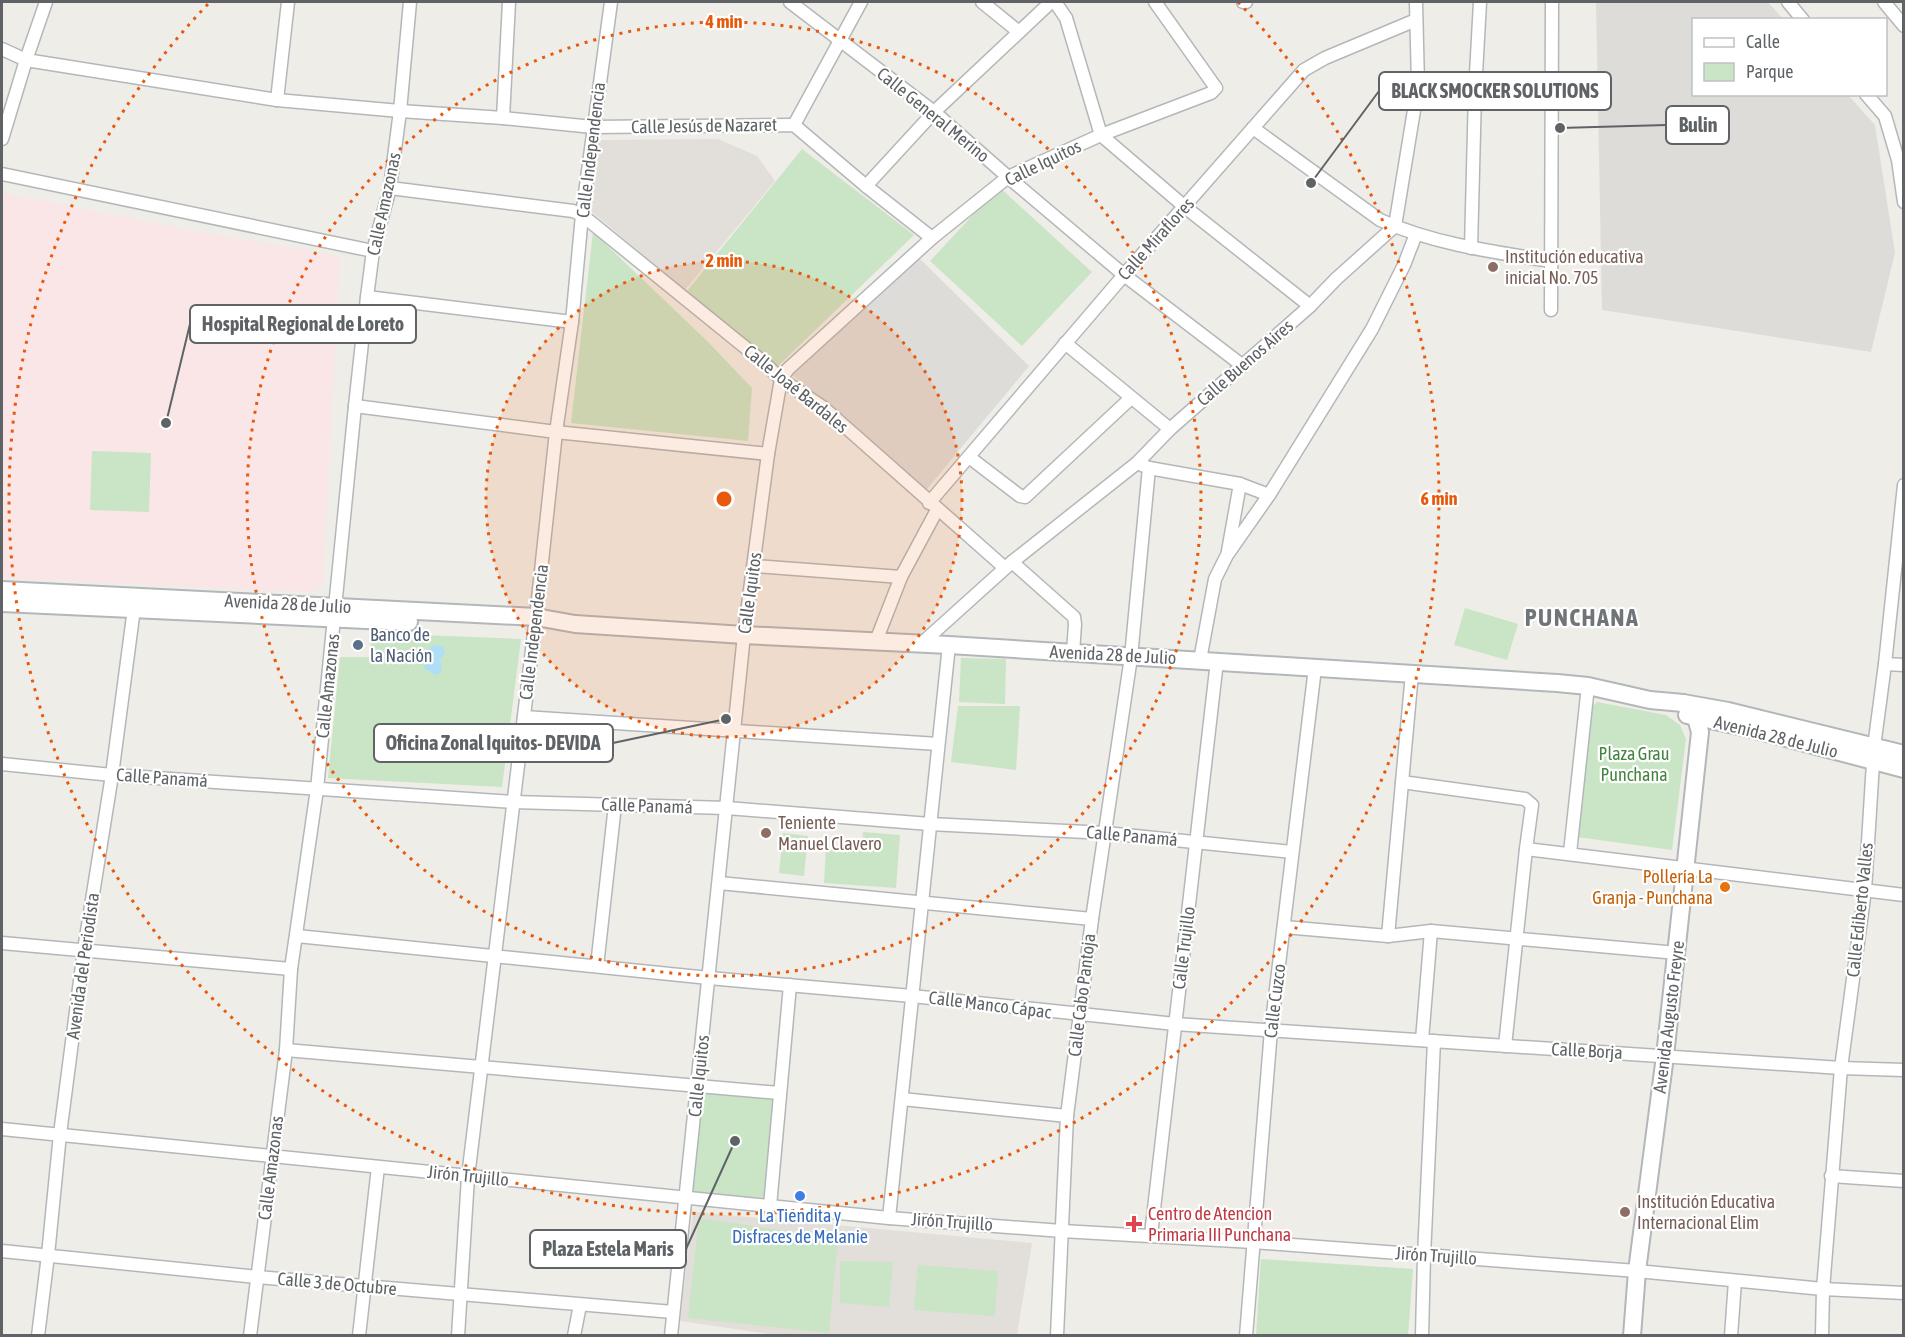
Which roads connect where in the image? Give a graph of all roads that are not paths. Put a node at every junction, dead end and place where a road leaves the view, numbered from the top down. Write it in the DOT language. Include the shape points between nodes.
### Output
graph roads {
  1 [pos="46,2"];
  2 [pos="288,2"];
  3 [pos="410,2"];
  4 [pos="509,2"];
  5 [pos="611,2"];
  6 [pos="790,2"];
  7 [pos="861,2"];
  8 [pos="982,2"];
  9 [pos="1053,2"];
  10 [pos="1155,2"];
  11 [pos="1416,2"];
  12 [pos="1480,2"];
  13 [pos="1552,2"];
  14 [pos="1788,2"];
  15 [pos="1884,2"];
  16 [pos="1801,18"];
  17 [pos="1416,20"];
  18 [pos="1904,26"];
  19 [pos="1018,32"];
  20 [pos="839,40"];
  21 [pos="2,49"];
  22 [pos="26,60"];
  23 [pos="1418,86"];
  24 [pos="1475,92"];
  25 [pos="1868,96"];
  26 [pos="277,100"];
  27 [pos="1551,103"];
  28 [pos="400,111"];
  29 [pos="934,112"];
  30 [pos="503,118"];
  31 [pos="794,125"];
  32 [pos="593,127"];
  33 [pos="1253,128"];
  34 [pos="1101,135"];
  35 [pos="2,138"];
  36 [pos="1901,157"];
  37 [pos="2,174"];
  38 [pos="1008,177"];
  39 [pos="866,186"];
  40 [pos="390,188"];
  41 [pos="1904,201"];
  42 [pos="1185,207"];
  43 [pos="582,215"];
  44 [pos="1395,226"];
  45 [pos="1416,234"];
  46 [pos="932,238"];
  47 [pos="1471,248"];
  48 [pos="373,251"];
  49 [pos="1551,261"];
  50 [pos="1124,274"];
  51 [pos="367,297"];
  52 [pos="1310,306"];
  53 [pos="1551,310"];
  54 [pos="572,322"];
  55 [pos="1065,343"];
  56 [pos="1243,366"];
  57 [pos="782,379"];
  58 [pos="1131,398"];
  59 [pos="354,406"];
  60 [pos="1170,429"];
  61 [pos="556,432"];
  62 [pos="768,454"];
  63 [pos="969,457"];
  64 [pos="1137,463"];
  65 [pos="1149,468"];
  66 [pos="1240,484"];
  67 [pos="1904,484"];
  68 [pos="1269,495"];
  69 [pos="933,506"];
  70 [pos="1227,555"];
  71 [pos="1008,565"];
  72 [pos="754,566"];
  73 [pos="901,577"];
  74 [pos="2,590"];
  75 [pos="2,603"];
  76 [pos="135,603"];
  77 [pos="335,613"];
  78 [pos="535,622"];
  79 [pos="744,635"];
  80 [pos="876,641"];
  81 [pos="921,644"];
  82 [pos="949,645"];
  83 [pos="1073,653"];
  84 [pos="1131,657"];
  85 [pos="1209,661"];
  86 [pos="1885,664"];
  87 [pos="1904,665"];
  88 [pos="1315,668"];
  89 [pos="1412,673"];
  90 [pos="1588,687"];
  91 [pos="1650,700"];
  92 [pos="1683,703"];
  93 [pos="524,717"];
  94 [pos="1696,718"];
  95 [pos="735,731"];
  96 [pos="938,744"];
  97 [pos="1874,754"];
  98 [pos="1904,754"];
  99 [pos="2,764"];
  100 [pos="1904,769"];
  101 [pos="111,775"];
  102 [pos="1402,782"];
  103 [pos="317,789"];
  104 [pos="513,802"];
  105 [pos="615,805"];
  106 [pos="727,808"];
  107 [pos="930,824"];
  108 [pos="1106,833"];
  109 [pos="1196,842"];
  110 [pos="1526,849"];
  111 [pos="1292,852"];
  112 [pos="1570,854"];
  113 [pos="1686,869"];
  114 [pos="719,884"];
  115 [pos="1865,890"];
  116 [pos="1904,895"];
  117 [pos="922,903"];
  118 [pos="1092,919"];
  119 [pos="1284,927"];
  120 [pos="1431,931"];
  121 [pos="297,936"];
  122 [pos="1388,936"];
  123 [pos="1516,938"];
  124 [pos="2,943"];
  125 [pos="84,950"];
  126 [pos="1677,953"];
  127 [pos="495,956"];
  128 [pos="597,966"];
  129 [pos="291,969"];
  130 [pos="709,978"];
  131 [pos="790,985"];
  132 [pos="912,996"];
  133 [pos="1079,1015"];
  134 [pos="1175,1024"];
  135 [pos="1271,1030"];
  136 [pos="1428,1040"];
  137 [pos="1505,1046"];
  138 [pos="286,1050"];
  139 [pos="1665,1056"];
  140 [pos="481,1066"];
  141 [pos="1841,1068"];
  142 [pos="1904,1070"];
  143 [pos="698,1086"];
  144 [pos="779,1093"];
  145 [pos="902,1099"];
  146 [pos="1067,1116"];
  147 [pos="2,1129"];
  148 [pos="60,1134"];
  149 [pos="272,1156"];
  150 [pos="378,1167"];
  151 [pos="1831,1176"];
  152 [pos="468,1177"];
  153 [pos="1904,1181"];
  154 [pos="686,1198"];
  155 [pos="770,1206"];
  156 [pos="889,1218"];
  157 [pos="1062,1231"];
  158 [pos="1151,1235"];
  159 [pos="1253,1242"];
  160 [pos="2,1251"];
  161 [pos="48,1255"];
  162 [pos="1424,1256"];
  163 [pos="1637,1271"];
  164 [pos="257,1277"];
  165 [pos="1735,1281"];
  166 [pos="365,1285"];
  167 [pos="1823,1288"];
  168 [pos="1904,1293"];
  169 [pos="461,1295"];
  170 [pos="580,1305"];
  171 [pos="673,1312"];
  172 [pos="38,1335"];
  173 [pos="250,1335"];
  174 [pos="359,1335"];
  175 [pos="458,1335"];
  176 [pos="574,1335"];
  177 [pos="671,1335"];
  178 [pos="1057,1335"];
  179 [pos="1246,1335"];
  180 [pos="1422,1335"];
  181 [pos="1632,1335"];
  182 [pos="1731,1335"];
  183 [pos="1822,1335"];
  1 -- 22 [label="street"];
  2 -- 26 [label="street"];
  3 -- 28 [label="street, Calle Amazonas"];
  4 -- 30 [label="street"];
  5 -- 32 [label="street, Calle Independencia"];
  6 -- 20 [label="street, Calle General Merino"];
  7 -- 20 [label="street"];
  8 -- 19 [label="street"];
  9 -- 19 [label="street"];
  9 -- 34 [label="street" via="1066,18"];
  10 -- 34 [label="street, Calle Iquitos" via="1216,88 1205,97"];
  11 -- 17 [label="street"];
  12 -- 24 [label="street"];
  13 -- 27 [label="street"];
  14 -- 16 [label="street"];
  15 -- 18 [label="street"];
  17 -- 23 [label="street"];
  17 -- 33 [label="street, Calle Miraflores" via="1304,70"];
  19 -- 29 [label="street"];
  20 -- 29 [label="street, Calle General Merino"];
  20 -- 31 [label="street"];
  21 -- 22 [label="street, Calle Jesús de Nazaret"];
  22 -- 26 [label="street, Calle Jesús de Nazaret"];
  22 -- 35 [label="street"];
  23 -- 24 [label="street"];
  23 -- 44 [label="street"];
  24 -- 27 [label="street"];
  24 -- 47 [label="street"];
  25 -- 36 [label="street" via="1885,116"];
  26 -- 28 [label="street, Calle Jesús de Nazaret"];
  27 -- 49 [label="street"];
  28 -- 30 [label="street, Calle Jesús de Nazaret"];
  28 -- 40 [label="street, Calle Amazonas"];
  29 -- 38 [label="street, Calle General Merino"];
  29 -- 39 [label="street"];
  30 -- 32 [label="street, Calle Jesús de Nazaret"];
  31 -- 32 [label="street, Calle Jesús de Nazaret"];
  31 -- 39 [label="street, Calle Jesús de Nazaret"];
  32 -- 43 [label="street, Calle Independencia"];
  33 -- 42 [label="street, Calle Miraflores"];
  33 -- 44 [label="street"];
  34 -- 38 [label="street, Calle Iquitos"];
  34 -- 42 [label="street"];
  36 -- 41 [label="street"];
  37 -- 48 [label="street"];
  38 -- 46 [label="street, Calle Iquitos"];
  38 -- 50 [label="street, Calle General Merino"];
  39 -- 46 [label="street, Calle Jesús de Nazaret"];
  40 -- 43 [label="street"];
  40 -- 48 [label="street, Calle Amazonas"];
  42 -- 50 [label="street, Calle Miraflores"];
  42 -- 52 [label="street"];
  43 -- 54 [label="street, Calle Independencia"];
  43 -- 57 [label="street, Calle Joaé Bardales"];
  44 -- 45 [label="street"];
  44 -- 52 [label="street, Calle Buenos Aires"];
  45 -- 47 [label="street"];
  45 -- 68 [label="street" via="1372,329"];
  46 -- 57 [label="street, Calle Iquitos" via="788,369"];
  47 -- 49 [label="street"];
  48 -- 51 [label="street, Calle Amazonas"];
  49 -- 53 [label="street"];
  50 -- 55 [label="street, Calle Miraflores"];
  50 -- 56 [label="street, Calle General Merino"];
  51 -- 54 [label="street"];
  51 -- 59 [label="street, Calle Amazonas"];
  52 -- 56 [label="street, Calle Buenos Aires"];
  54 -- 61 [label="street, Calle Independencia"];
  55 -- 58 [label="street"];
  55 -- 63 [label="street, Calle Miraflores"];
  56 -- 60 [label="street, Calle Buenos Aires"];
  57 -- 62 [label="street, Calle Iquitos"];
  57 -- 69 [label="street, Calle Joaé Bardales" via="824,408"];
  58 -- 60 [label="street"];
  58 -- 63 [label="street" via="1025,497"];
  59 -- 61 [label="street"];
  59 -- 77 [label="street, Calle Amazonas"];
  60 -- 64 [label="street, Calle Buenos Aires"];
  61 -- 62 [label="street"];
  61 -- 78 [label="street, Calle Independencia"];
  62 -- 72 [label="street, Calle Iquitos"];
  63 -- 69 [label="street, Calle Miraflores"];
  64 -- 65 [label="street"];
  64 -- 71 [label="street, Calle Buenos Aires"];
  65 -- 66 [label="street"];
  65 -- 84 [label="street, Calle Cabo Pantoja"];
  66 -- 68 [label="street"];
  66 -- 70 [label="street"];
  67 -- 86 [label="street, Calle Ediberto Valles"];
  68 -- 70 [label="street"];
  69 -- 71 [label="street, Calle Joaé Bardales"];
  69 -- 73 [label="street, Calle Miraflores"];
  70 -- 85 [label="street, Calle Trujillo" via="1215,579"];
  71 -- 81 [label="street, Calle Buenos Aires"];
  71 -- 83 [label="street, Calle Joaé Bardales" via="1074,617"];
  72 -- 73 [label="street"];
  72 -- 79 [label="street, Calle Iquitos"];
  73 -- 80 [label="street, Calle Miraflores"];
  74 -- 76 [label="main road, Avenida 28 de Julio"];
  75 -- 76 [label="main road, Avenida 28 de Julio"];
  76 -- 77 [label="main road, Avenida 28 de Julio"];
  76 -- 101 [label="street, Avenida del Periodista"];
  77 -- 78 [label="main road, Avenida 28 de Julio"];
  77 -- 103 [label="street, Calle Amazonas"];
  78 -- 79 [label="main road, Avenida 28 de Julio"];
  78 -- 93 [label="street, Calle Independencia"];
  79 -- 80 [label="main road, Avenida 28 de Julio"];
  79 -- 95 [label="street, Calle Iquitos"];
  80 -- 81 [label="main road, Avenida 28 de Julio"];
  81 -- 82 [label="main road, Avenida 28 de Julio"];
  82 -- 83 [label="main road, Avenida 28 de Julio"];
  82 -- 96 [label="street"];
  83 -- 84 [label="main road, Avenida 28 de Julio"];
  84 -- 85 [label="main road, Avenida 28 de Julio"];
  84 -- 108 [label="street, Calle Cabo Pantoja"];
  85 -- 88 [label="main road, Avenida 28 de Julio"];
  85 -- 109 [label="street, Calle Trujillo"];
  86 -- 87 [label="street"];
  86 -- 97 [label="street, Calle Ediberto Valles"];
  88 -- 89 [label="main road, Avenida 28 de Julio"];
  88 -- 111 [label="street, Calle Cuzco"];
  89 -- 90 [label="main road, Avenida 28 de Julio"];
  89 -- 102 [label="street"];
  90 -- 91 [label="main road, Avenida 28 de Julio"];
  90 -- 112 [label="street"];
  91 -- 92 [label="main road, Avenida 28 de Julio"];
  91 -- 94 [label="main road, Avenida 28 de Julio" via="1667,710"];
  92 -- 94 [label="main road"];
  92 -- 97 [label="main road, Avenida 28 de Julio" via="1728,711"];
  93 -- 95 [label="street"];
  93 -- 104 [label="street, Calle Independencia"];
  94 -- 97 [label="main road, Avenida 28 de Julio"];
  94 -- 113 [label="main road, Avenida Augusto Freyre" via="1700,732"];
  95 -- 96 [label="street"];
  95 -- 106 [label="street, Calle Iquitos"];
  96 -- 107 [label="street"];
  97 -- 98 [label="main road, Avenida 28 de Julio"];
  97 -- 100 [label="main road, Avenida 28 de Julio"];
  97 -- 115 [label="street, Calle Ediberto Valles"];
  99 -- 101 [label="street, Calle Panamá"];
  101 -- 103 [label="street, Calle Panamá"];
  101 -- 125 [label="street, Avenida del Periodista"];
  102 -- 110 [label="street" via="1525,799 1532,805"];
  102 -- 122 [label="street"];
  103 -- 104 [label="street, Calle Panamá"];
  103 -- 121 [label="street, Calle Amazonas"];
  104 -- 105 [label="street, Calle Panamá"];
  104 -- 127 [label="street, Calle Independencia"];
  105 -- 106 [label="street, Calle Panamá"];
  105 -- 128 [label="street"];
  106 -- 107 [label="street, Calle Panamá"];
  106 -- 114 [label="street, Calle Iquitos"];
  107 -- 108 [label="street, Calle Panamá"];
  107 -- 117 [label="street"];
  108 -- 109 [label="street, Calle Panamá"];
  108 -- 118 [label="street, Calle Cabo Pantoja"];
  109 -- 111 [label="street, Calle Panamá"];
  109 -- 134 [label="street, Calle Trujillo"];
  110 -- 112 [label="street"];
  110 -- 123 [label="street"];
  111 -- 119 [label="street, Calle Cuzco"];
  112 -- 113 [label="street"];
  113 -- 115 [label="street"];
  113 -- 126 [label="main road, Avenida Augusto Freyre"];
  114 -- 117 [label="street"];
  114 -- 130 [label="street, Calle Iquitos"];
  115 -- 116 [label="street"];
  115 -- 141 [label="street, Calle Ediberto Valles"];
  117 -- 118 [label="street"];
  117 -- 132 [label="street"];
  118 -- 133 [label="street, Calle Cabo Pantoja"];
  119 -- 122 [label="street"];
  119 -- 135 [label="street, Calle Cuzco"];
  120 -- 122 [label="street"];
  120 -- 123 [label="street"];
  120 -- 136 [label="street"];
  121 -- 127 [label="street, Calle Manco Cápac"];
  121 -- 129 [label="street, Calle Amazonas"];
  123 -- 126 [label="street"];
  123 -- 137 [label="street"];
  124 -- 125 [label="street"];
  125 -- 129 [label="street"];
  125 -- 148 [label="street, Avenida del Periodista"];
  126 -- 139 [label="main road, Avenida Augusto Freyre"];
  127 -- 128 [label="street, Calle Manco Cápac"];
  127 -- 140 [label="street, Calle Independencia"];
  128 -- 130 [label="street, Calle Manco Cápac"];
  129 -- 138 [label="street, Calle Amazonas"];
  130 -- 131 [label="street, Calle Manco Cápac"];
  130 -- 143 [label="street, Calle Iquitos"];
  131 -- 132 [label="street, Calle Manco Cápac"];
  131 -- 144 [label="street"];
  132 -- 133 [label="street, Calle Manco Cápac"];
  132 -- 145 [label="street"];
  133 -- 134 [label="street, Calle Manco Cápac"];
  133 -- 146 [label="street, Calle Cabo Pantoja"];
  134 -- 135 [label="street, Calle Manco Cápac"];
  134 -- 158 [label="street, Calle Trujillo"];
  135 -- 136 [label="street, Calle Borja"];
  135 -- 159 [label="street, Calle Cuzco"];
  136 -- 137 [label="street, Calle Borja"];
  136 -- 162 [label="street"];
  137 -- 139 [label="street, Calle Borja"];
  138 -- 140 [label="street"];
  138 -- 149 [label="street, Calle Amazonas"];
  139 -- 141 [label="street, Calle Borja"];
  139 -- 163 [label="main road, Avenida Augusto Freyre"];
  140 -- 143 [label="street"];
  140 -- 152 [label="street, Calle Independencia"];
  141 -- 142 [label="street, Calle Borja"];
  141 -- 151 [label="street, Calle Ediberto Valles"];
  143 -- 144 [label="street"];
  143 -- 154 [label="street, Calle Iquitos"];
  144 -- 155 [label="street"];
  145 -- 146 [label="street"];
  145 -- 156 [label="street"];
  146 -- 157 [label="street, Calle Cabo Pantoja"];
  147 -- 148 [label="street, Jirón Trujillo"];
  148 -- 149 [label="street, Jirón Trujillo"];
  148 -- 161 [label="street, Avenida del Periodista"];
  149 -- 150 [label="street, Jirón Trujillo"];
  149 -- 164 [label="street, Calle Amazonas"];
  150 -- 152 [label="street, Jirón Trujillo"];
  150 -- 166 [label="street"];
  151 -- 153 [label="street"];
  151 -- 167 [label="street, Calle Ediberto Valles"];
  152 -- 154 [label="street, Jirón Trujillo"];
  152 -- 169 [label="street, Calle Independencia"];
  154 -- 155 [label="street, Jirón Trujillo"];
  154 -- 171 [label="street, Calle Iquitos"];
  155 -- 156 [label="street, Jirón Trujillo"];
  156 -- 157 [label="street, Jirón Trujillo"];
  157 -- 158 [label="street, Jirón Trujillo"];
  157 -- 178 [label="street, Calle Cabo Pantoja"];
  158 -- 159 [label="street, Jirón Trujillo"];
  159 -- 162 [label="street, Jirón Trujillo"];
  159 -- 179 [label="street, Calle Cuzco"];
  160 -- 161 [label="street, Calle 3 de Octubre"];
  161 -- 164 [label="street, Calle 3 de Octubre"];
  161 -- 172 [label="street, Avenida del Periodista"];
  162 -- 163 [label="street, Jirón Trujillo"];
  162 -- 180 [label="street"];
  163 -- 165 [label="street, Jirón Trujillo"];
  163 -- 181 [label="main road, Avenida Augusto Freyre"];
  164 -- 166 [label="street, Calle 3 de Octubre"];
  164 -- 173 [label="street, Calle Amazonas"];
  165 -- 167 [label="street, Jirón Trujillo"];
  165 -- 182 [label="street"];
  166 -- 169 [label="street, Calle 3 de Octubre"];
  166 -- 174 [label="street"];
  167 -- 168 [label="street, Jirón Trujillo"];
  167 -- 183 [label="street, Calle Ediberto Valles"];
  169 -- 170 [label="street, Calle 3 de Octubre"];
  169 -- 175 [label="street, Calle Independencia"];
  170 -- 171 [label="street, Calle 3 de Octubre"];
  170 -- 176 [label="street"];
  171 -- 177 [label="street, Calle Iquitos"];
}
